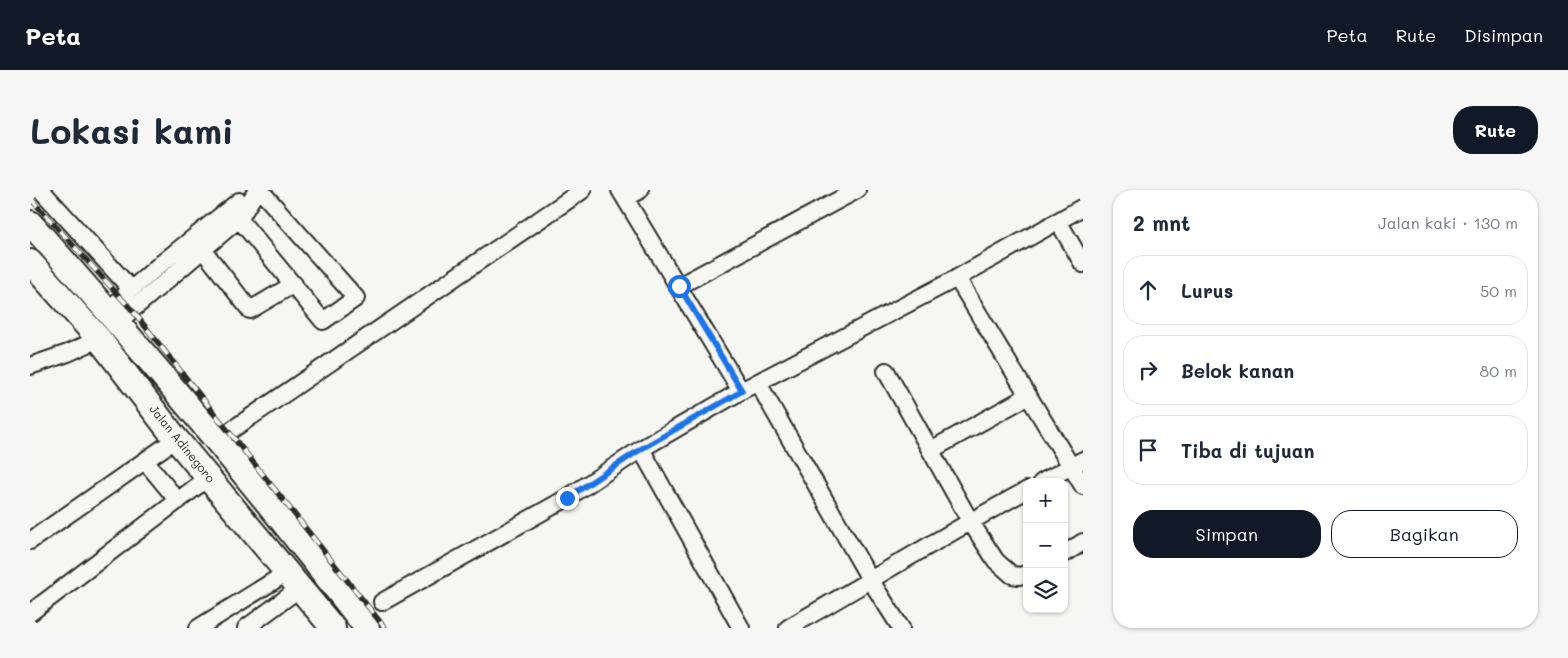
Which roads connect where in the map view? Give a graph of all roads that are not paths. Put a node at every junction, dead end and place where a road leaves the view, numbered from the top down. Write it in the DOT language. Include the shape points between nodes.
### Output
graph roads {
  1 [pos="42,190"];
  2 [pos="257,190"];
  3 [pos="583,190"];
  4 [pos="857,190"];
  5 [pos="628,193"];
  6 [pos="1083,206"];
  7 [pos="235,213"];
  8 [pos="1058,221"];
  9 [pos="30,222"];
  10 [pos="203,250"];
  11 [pos="30,262"];
  12 [pos="1083,264"];
  13 [pos="157,267"];
  14 [pos="957,278"];
  15 [pos="168,280"];
  16 [pos="294,284"];
  17 [pos="679,286"];
  18 [pos="131,289"];
  19 [pos="113,316"];
  20 [pos="100,339"];
  21 [pos="30,366"];
  22 [pos="886,371"];
  23 [pos="758,383"];
  24 [pos="742,391"];
  25 [pos="1028,396"];
  26 [pos="214,438"];
  27 [pos="176,439"];
  28 [pos="641,449"];
  29 [pos="931,450"];
  30 [pos="145,461"];
  31 [pos="1077,463"];
  32 [pos="209,477"];
  33 [pos="1049,478"];
  34 [pos="1083,486"];
  35 [pos="1023,492"];
  36 [pos="178,501"];
  37 [pos="970,521"];
  38 [pos="30,541"];
  39 [pos="1083,542"];
  40 [pos="1068,551"];
  41 [pos="1023,575"];
  42 [pos="294,580"];
  43 [pos="871,581"];
  44 [pos="341,594"];
  45 [pos="382,602"];
  46 [pos="30,612"];
  47 [pos="327,621"];
  48 [pos="198,628"];
  49 [pos="246,628"];
  50 [pos="367,628"];
  51 [pos="741,628"];
  52 [pos="788,628"];
  53 [pos="901,628"];
  1 -- 18 [label="street"];
  2 -- 7 [label="street"];
  2 -- 16 [label="street" via="356,298 324,321"];
  3 -- 26 [label="street" via="230,431"];
  4 -- 17 [label="street"];
  5 -- 17 [label="street"];
  6 -- 8 [label="street"];
  7 -- 10 [label="street"];
  7 -- 13 [label="street"];
  7 -- 16 [label="street"];
  8 -- 12 [label="street"];
  8 -- 14 [label="street"];
  9 -- 19 [label="highway"];
  10 -- 15 [label="street"];
  10 -- 16 [label="street" via="250,310"];
  11 -- 20 [label="highway, Jalan Adinegoro"];
  13 -- 15 [label="street"];
  13 -- 18 [label="street"];
  14 -- 23 [label="street"];
  14 -- 25 [label="street"];
  15 -- 19 [label="street"];
  17 -- 24 [label="street"];
  18 -- 19 [label="street"];
  19 -- 26 [label="highway"];
  20 -- 21 [label="street"];
  20 -- 27 [label="highway, Jalan Adinegoro"];
  22 -- 29 [label="street"];
  23 -- 24 [label="street"];
  23 -- 43 [label="street"];
  24 -- 28 [label="street"];
  25 -- 29 [label="street"];
  25 -- 31 [label="street"];
  26 -- 44 [label="highway"];
  27 -- 30 [label="street"];
  27 -- 32 [label="highway, Jalan Adinegoro"];
  28 -- 45 [label="street" via="567,498"];
  28 -- 51 [label="street"];
  29 -- 37 [label="street"];
  30 -- 36 [label="street"];
  30 -- 38 [label="street"];
  31 -- 33 [label="street"];
  31 -- 34 [label="street"];
  32 -- 36 [label="street"];
  32 -- 42 [label="highway, Jalan Adinegoro"];
  35 -- 37 [label="street"];
  36 -- 46 [label="street"];
  37 -- 41 [label="street" via="996,561 1012,575"];
  37 -- 43 [label="street"];
  39 -- 40 [label="street"];
  42 -- 47 [label="highway, Jalan Adinegoro"];
  42 -- 48 [label="street"];
  42 -- 49 [label="street"];
  43 -- 52 [label="street"];
  43 -- 53 [label="street"];
  44 -- 47 [label="highway" via="337,608"];
  44 -- 50 [label="highway"];
}
